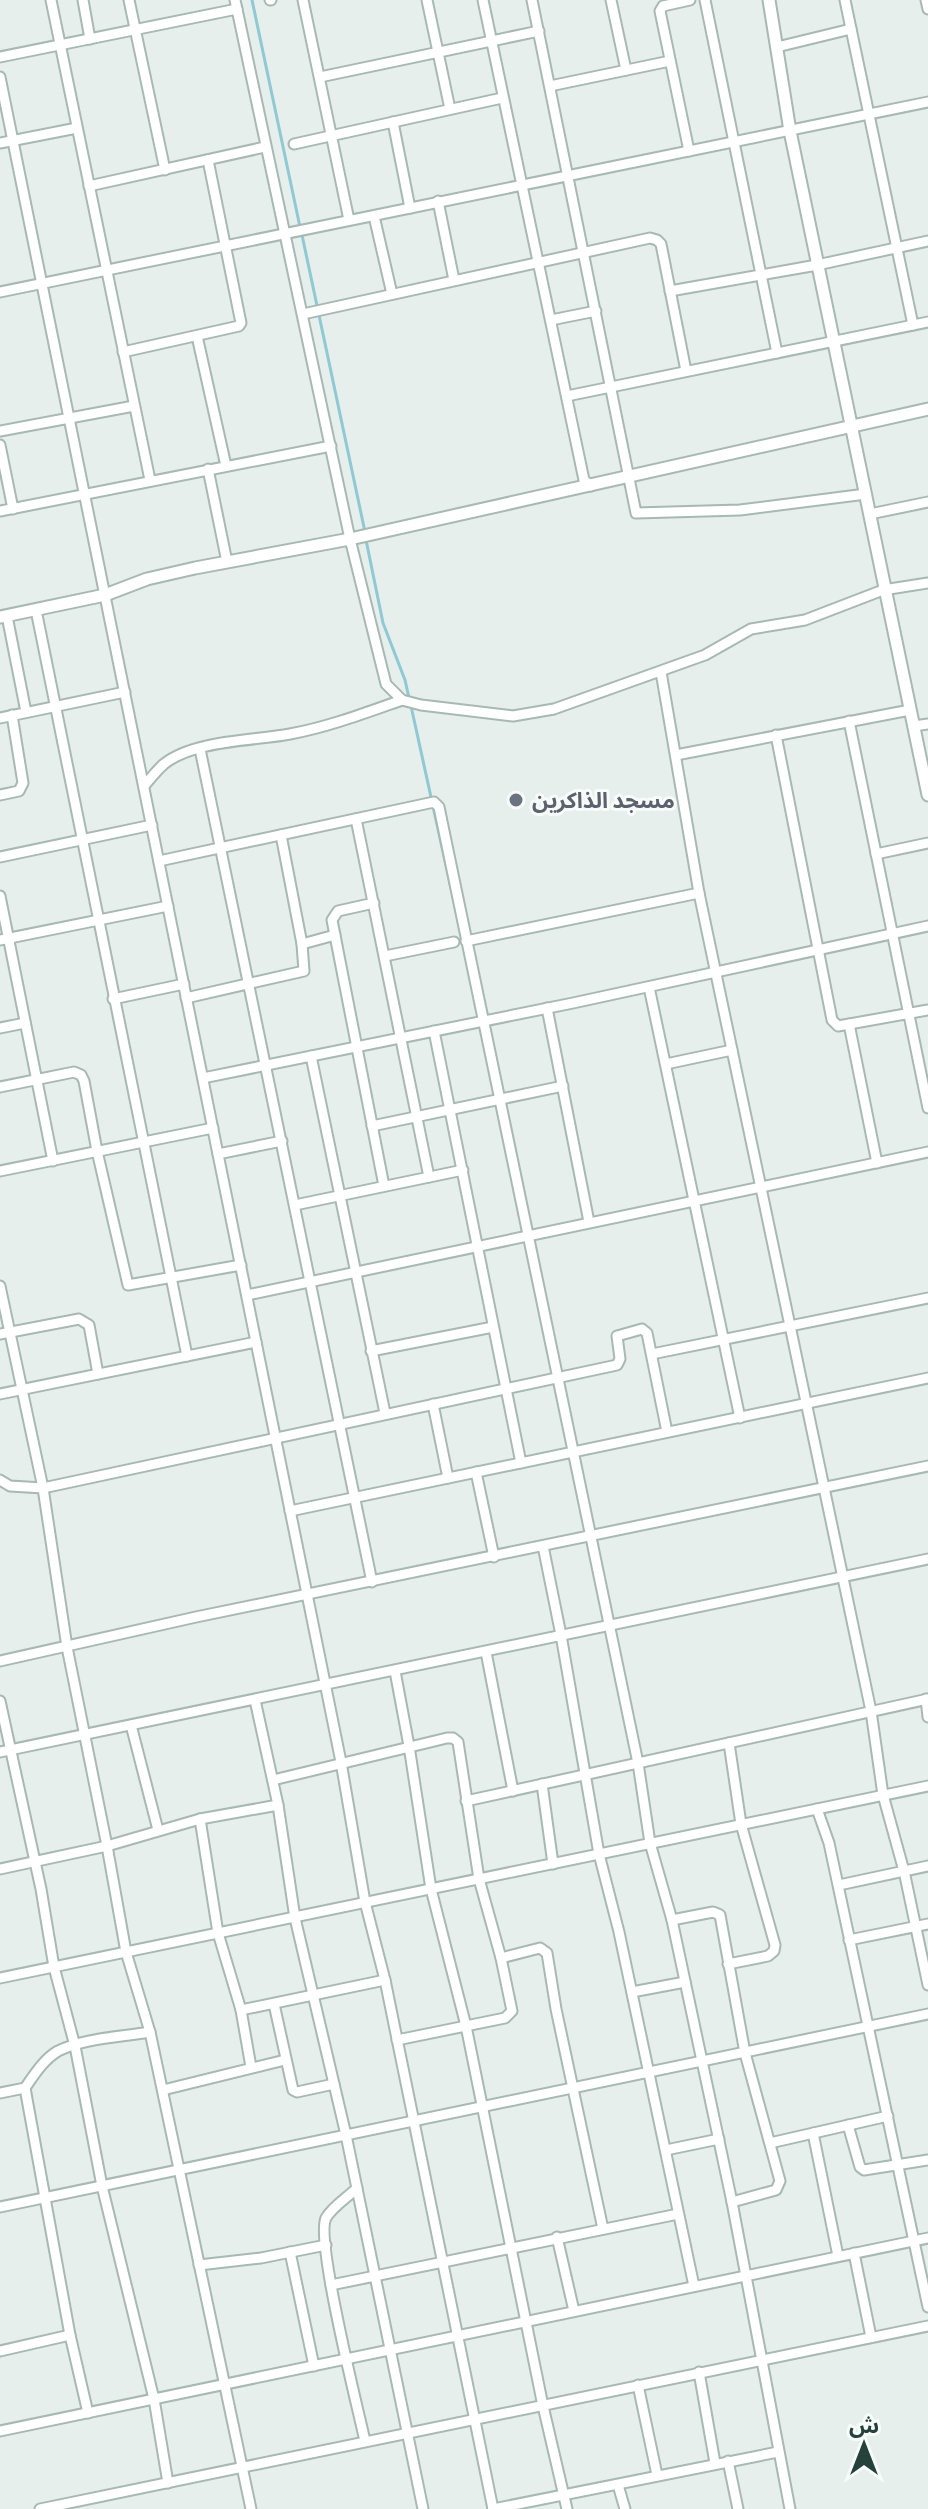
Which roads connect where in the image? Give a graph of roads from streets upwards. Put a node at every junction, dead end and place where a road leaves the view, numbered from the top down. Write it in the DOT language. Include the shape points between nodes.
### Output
graph roads {
  1 [pos="51,0"];
  2 [pos="83,0"];
  3 [pos="129,0"];
  4 [pos="303,0"];
  5 [pos="427,0"];
  6 [pos="483,0"];
  7 [pos="532,0"];
  8 [pos="611,0"];
  9 [pos="690,0"];
  10 [pos="705,0"];
  11 [pos="769,0"];
  12 [pos="845,0"];
  13 [pos="926,0"];
  14 [pos="236,4"];
  15 [pos="928,9"];
  16 [pos="851,29"];
  17 [pos="136,30"];
  18 [pos="539,31"];
  19 [pos="90,39"];
  20 [pos="491,41"];
  21 [pos="60,45"];
  22 [pos="777,47"];
  23 [pos="438,51"];
  24 [pos="0,57"];
  25 [pos="670,61"];
  26 [pos="626,70"];
  27 [pos="0,77"];
  28 [pos="320,77"];
  29 [pos="550,86"];
  30 [pos="502,98"];
  31 [pos="928,102"];
  32 [pos="450,109"];
  33 [pos="870,114"];
  34 [pos="393,122"];
  35 [pos="77,128"];
  36 [pos="790,131"];
  37 [pos="331,136"];
  38 [pos="12,141"];
  39 [pos="734,142"];
  40 [pos="0,143"];
  41 [pos="294,144"];
  42 [pos="265,147"];
  43 [pos="689,151"];
  44 [pos="208,160"];
  45 [pos="165,170"];
  46 [pos="567,176"];
  47 [pos="89,186"];
  48 [pos="521,186"];
  49 [pos="438,201"];
  50 [pos="410,208"];
  51 [pos="374,216"];
  52 [pos="349,220"];
  53 [pos="285,234"];
  54 [pos="928,241"];
  55 [pos="226,246"];
  56 [pos="898,247"];
  57 [pos="584,252"];
  58 [pos="537,261"];
  59 [pos="817,265"];
  60 [pos="105,269"];
  61 [pos="761,276"];
  62 [pos="454,280"];
  63 [pos="42,283"];
  64 [pos="670,291"];
  65 [pos="0,292"];
  66 [pos="392,294"];
  67 [pos="596,311"];
  68 [pos="303,314"];
  69 [pos="551,320"];
  70 [pos="928,322"];
  71 [pos="913,325"];
  72 [pos="197,336"];
  73 [pos="834,341"];
  74 [pos="123,352"];
  75 [pos="777,353"];
  76 [pos="686,371"];
  77 [pos="610,386"];
  78 [pos="567,396"];
  79 [pos="134,406"];
  80 [pos="928,409"];
  81 [pos="68,418"];
  82 [pos="851,425"];
  83 [pos="0,431"];
  84 [pos="0,445"];
  85 [pos="331,446"];
  86 [pos="226,466"];
  87 [pos="208,469"];
  88 [pos="628,477"];
  89 [pos="150,480"];
  90 [pos="593,486"];
  91 [pos="85,494"];
  92 [pos="866,494"];
  93 [pos="928,502"];
  94 [pos="13,509"];
  95 [pos="0,511"];
  96 [pos="870,514"];
  97 [pos="350,539"];
  98 [pos="227,562"];
  99 [pos="928,583"];
  100 [pos="883,590"];
  101 [pos="105,595"];
  102 [pos="36,610"];
  103 [pos="3,616"];
  104 [pos="661,672"];
  105 [pos="125,692"];
  106 [pos="402,700"];
  107 [pos="55,707"];
  108 [pos="910,710"];
  109 [pos="26,712"];
  110 [pos="12,715"];
  111 [pos="0,718"];
  112 [pos="849,721"];
  113 [pos="928,724"];
  114 [pos="914,726"];
  115 [pos="776,735"];
  116 [pos="200,749"];
  117 [pos="676,755"];
  118 [pos="144,786"];
  119 [pos="0,795"];
  120 [pos="928,795"];
  121 [pos="356,819"];
  122 [pos="152,825"];
  123 [pos="281,835"];
  124 [pos="82,839"];
  125 [pos="928,843"];
  126 [pos="219,848"];
  127 [pos="876,854"];
  128 [pos="0,857"];
  129 [pos="159,861"];
  130 [pos="699,893"];
  131 [pos="0,896"];
  132 [pos="374,903"];
  133 [pos="168,906"];
  134 [pos="99,921"];
  135 [pos="928,926"];
  136 [pos="892,933"];
  137 [pos="335,935"];
  138 [pos="4,939"];
  139 [pos="466,941"];
  140 [pos="454,942"];
  141 [pos="302,944"];
  142 [pos="816,949"];
  143 [pos="385,956"];
  144 [pos="716,972"];
  145 [pos="184,984"];
  146 [pos="248,985"];
  147 [pos="649,987"];
  148 [pos="186,998"];
  149 [pos="113,999"];
  150 [pos="547,1008"];
  151 [pos="928,1010"];
  152 [pos="910,1014"];
  153 [pos="482,1021"];
  154 [pos="25,1023"];
  155 [pos="849,1024"];
  156 [pos="0,1028"];
  157 [pos="434,1031"];
  158 [pos="401,1037"];
  159 [pos="356,1046"];
  160 [pos="732,1050"];
  161 [pos="311,1056"];
  162 [pos="266,1064"];
  163 [pos="666,1064"];
  164 [pos="203,1078"];
  165 [pos="37,1080"];
  166 [pos="563,1086"];
  167 [pos="0,1087"];
  168 [pos="498,1100"];
  169 [pos="928,1108"];
  170 [pos="450,1110"];
  171 [pos="417,1116"];
  172 [pos="372,1126"];
  173 [pos="213,1128"];
  174 [pos="145,1141"];
  175 [pos="282,1141"];
  176 [pos="97,1151"];
  177 [pos="928,1152"];
  178 [pos="218,1154"];
  179 [pos="53,1161"];
  180 [pos="877,1163"];
  181 [pos="463,1170"];
  182 [pos="0,1171"];
  183 [pos="429,1177"];
  184 [pos="384,1186"];
  185 [pos="761,1187"];
  186 [pos="339,1196"];
  187 [pos="696,1201"];
  188 [pos="295,1205"];
  189 [pos="589,1222"];
  190 [pos="527,1236"];
  191 [pos="478,1246"];
  192 [pos="241,1265"];
  193 [pos="355,1272"];
  194 [pos="171,1279"];
  195 [pos="311,1281"];
  196 [pos="0,1286"];
  197 [pos="247,1295"];
  198 [pos="928,1298"];
  199 [pos="789,1325"];
  200 [pos="493,1327"];
  201 [pos="5,1333"];
  202 [pos="724,1340"];
  203 [pos="256,1342"];
  204 [pos="371,1351"];
  205 [pos="652,1354"];
  206 [pos="187,1356"];
  207 [pos="98,1374"];
  208 [pos="557,1377"];
  209 [pos="928,1378"];
  210 [pos="505,1388"];
  211 [pos="23,1389"];
  212 [pos="0,1394"];
  213 [pos="433,1404"];
  214 [pos="806,1404"];
  215 [pos="385,1413"];
  216 [pos="740,1418"];
  217 [pos="340,1424"];
  218 [pos="667,1432"];
  219 [pos="275,1437"];
  220 [pos="572,1453"];
  221 [pos="521,1463"];
  222 [pos="928,1468"];
  223 [pos="476,1472"];
  224 [pos="448,1478"];
  225 [pos="0,1480"];
  226 [pos="43,1488"];
  227 [pos="824,1488"];
  228 [pos="355,1498"];
  229 [pos="290,1511"];
  230 [pos="590,1537"];
  231 [pos="543,1546"];
  232 [pos="494,1557"];
  233 [pos="928,1559"];
  234 [pos="843,1577"];
  235 [pos="372,1582"];
  236 [pos="308,1596"];
  237 [pos="609,1626"];
  238 [pos="561,1635"];
  239 [pos="67,1647"];
  240 [pos="486,1652"];
  241 [pos="0,1661"];
  242 [pos="395,1671"];
  243 [pos="326,1684"];
  244 [pos="927,1699"];
  245 [pos="255,1700"];
  246 [pos="0,1701"];
  247 [pos="871,1711"];
  248 [pos="928,1717"];
  249 [pos="131,1725"];
  250 [pos="85,1734"];
  251 [pos="729,1743"];
  252 [pos="409,1746"];
  253 [pos="5,1751"];
  254 [pos="341,1762"];
  255 [pos="638,1763"];
  256 [pos="586,1774"];
  257 [pos="273,1780"];
  258 [pos="542,1784"];
  259 [pos="928,1786"];
  260 [pos="513,1791"];
  261 [pos="883,1795"];
  262 [pos="466,1801"];
  263 [pos="278,1805"];
  264 [pos="817,1809"];
  265 [pos="200,1819"];
  266 [pos="741,1824"];
  267 [pos="158,1830"];
  268 [pos="650,1843"];
  269 [pos="107,1846"];
  270 [pos="599,1854"];
  271 [pos="35,1862"];
  272 [pos="553,1864"];
  273 [pos="928,1866"];
  274 [pos="0,1869"];
  275 [pos="904,1871"];
  276 [pos="479,1879"];
  277 [pos="839,1885"];
  278 [pos="431,1889"];
  279 [pos="365,1902"];
  280 [pos="295,1918"];
  281 [pos="672,1920"];
  282 [pos="928,1924"];
  283 [pos="916,1926"];
  284 [pos="218,1933"];
  285 [pos="849,1940"];
  286 [pos="126,1952"];
  287 [pos="501,1958"];
  288 [pos="728,1964"];
  289 [pos="54,1967"];
  290 [pos="0,1978"];
  291 [pos="385,1980"];
  292 [pos="685,1982"];
  293 [pos="928,1985"];
  294 [pos="632,1992"];
  295 [pos="314,1995"];
  296 [pos="274,2004"];
  297 [pos="241,2010"];
  298 [pos="928,2014"];
  299 [pos="466,2026"];
  300 [pos="868,2026"];
  301 [pos="150,2032"];
  302 [pos="397,2040"];
  303 [pos="75,2046"];
  304 [pos="745,2053"];
  305 [pos="285,2060"];
  306 [pos="702,2061"];
  307 [pos="251,2067"];
  308 [pos="649,2073"];
  309 [pos="334,2084"];
  310 [pos="25,2088"];
  311 [pos="573,2088"];
  312 [pos="163,2090"];
  313 [pos="0,2093"];
  314 [pos="481,2108"];
  315 [pos="888,2116"];
  316 [pos="414,2121"];
  317 [pos="848,2125"];
  318 [pos="813,2133"];
  319 [pos="346,2135"];
  320 [pos="719,2139"];
  321 [pos="770,2143"];
  322 [pos="666,2150"];
  323 [pos="928,2160"];
  324 [pos="898,2167"];
  325 [pos="179,2170"];
  326 [pos="102,2186"];
  327 [pos="357,2188"];
  328 [pos="44,2198"];
  329 [pos="732,2202"];
  330 [pos="0,2207"];
  331 [pos="678,2214"];
  332 [pos="603,2229"];
  333 [pos="557,2237"];
  334 [pos="928,2238"];
  335 [pos="915,2241"];
  336 [pos="326,2245"];
  337 [pos="510,2247"];
  338 [pos="290,2252"];
  339 [pos="854,2253"];
  340 [pos="838,2256"];
  341 [pos="442,2262"];
  342 [pos="199,2265"];
  343 [pos="376,2276"];
  344 [pos="746,2276"];
  345 [pos="331,2285"];
  346 [pos="694,2286"];
  347 [pos="928,2307"];
  348 [pos="574,2311"];
  349 [pos="526,2323"];
  350 [pos="928,2326"];
  351 [pos="70,2335"];
  352 [pos="457,2336"];
  353 [pos="871,2337"];
  354 [pos="390,2348"];
  355 [pos="0,2351"];
  356 [pos="346,2358"];
  357 [pos="762,2359"];
  358 [pos="314,2366"];
  359 [pos="699,2372"];
  360 [pos="638,2385"];
  361 [pos="224,2386"];
  362 [pos="154,2399"];
  363 [pos="543,2406"];
  364 [pos="88,2413"];
  365 [pos="474,2419"];
  366 [pos="0,2431"];
  367 [pos="408,2433"];
  368 [pos="365,2441"];
  369 [pos="778,2452"];
  370 [pos="728,2461"];
  371 [pos="715,2463"];
  372 [pos="242,2466"];
  373 [pos="657,2475"];
  374 [pos="168,2483"];
  375 [pos="618,2485"];
  376 [pos="564,2494"];
  377 [pos="40,2509"];
  378 [pos="251,2509"];
  379 [pos="423,2509"];
  380 [pos="493,2509"];
  381 [pos="567,2509"];
  382 [pos="625,2509"];
  383 [pos="738,2509"];
  384 [pos="790,2509"];
  1 -- 21 [label="street"];
  2 -- 19 [label="street"];
  3 -- 17 [label="street"];
  4 -- 28 [label="street"];
  5 -- 23 [label="street"];
  6 -- 20 [label="street"];
  7 -- 18 [label="street"];
  8 -- 26 [label="street"];
  9 -- 25 [label="street" via="660,11"];
  10 -- 39 [label="street"];
  11 -- 22 [label="street"];
  12 -- 16 [label="street"];
  13 -- 15 [label="street"];
  14 -- 17 [label="street"];
  14 -- 42 [label="street"];
  16 -- 22 [label="street"];
  16 -- 33 [label="street"];
  17 -- 19 [label="street"];
  17 -- 45 [label="street"];
  18 -- 20 [label="street"];
  18 -- 29 [label="street"];
  19 -- 21 [label="street"];
  20 -- 23 [label="street"];
  20 -- 30 [label="street"];
  21 -- 24 [label="street"];
  21 -- 35 [label="street"];
  22 -- 36 [label="street"];
  23 -- 28 [label="street"];
  23 -- 32 [label="street"];
  25 -- 26 [label="street"];
  25 -- 43 [label="street"];
  26 -- 29 [label="street"];
  27 -- 38 [label="street"];
  28 -- 37 [label="street"];
  29 -- 46 [label="street"];
  30 -- 32 [label="street"];
  30 -- 48 [label="street"];
  31 -- 33 [label="street"];
  32 -- 34 [label="street"];
  33 -- 36 [label="street"];
  33 -- 56 [label="street"];
  34 -- 37 [label="street"];
  34 -- 50 [label="street"];
  35 -- 38 [label="street"];
  35 -- 47 [label="street"];
  36 -- 39 [label="street"];
  36 -- 59 [label="street"];
  37 -- 41 [label="street"];
  37 -- 52 [label="street"];
  38 -- 40 [label="street"];
  38 -- 63 [label="street"];
  39 -- 43 [label="street"];
  39 -- 61 [label="street"];
  42 -- 44 [label="street"];
  42 -- 53 [label="street"];
  43 -- 46 [label="street"];
  44 -- 45 [label="street"];
  44 -- 55 [label="street"];
  45 -- 47 [label="street"];
  46 -- 48 [label="street"];
  46 -- 57 [label="street"];
  47 -- 60 [label="street"];
  48 -- 49 [label="street"];
  48 -- 58 [label="street"];
  49 -- 50 [label="street"];
  49 -- 62 [label="street"];
  50 -- 51 [label="street"];
  51 -- 52 [label="street"];
  51 -- 66 [label="street"];
  52 -- 53 [label="street"];
  53 -- 55 [label="street"];
  53 -- 68 [label="street"];
  54 -- 56 [label="street"];
  55 -- 60 [label="street"];
  55 -- 72 [label="street" via="241,323"];
  56 -- 59 [label="street"];
  56 -- 71 [label="street"];
  57 -- 58 [label="street"];
  57 -- 64 [label="street" via="657,240"];
  57 -- 67 [label="street"];
  58 -- 62 [label="street"];
  58 -- 69 [label="street"];
  59 -- 61 [label="street"];
  59 -- 73 [label="street"];
  60 -- 63 [label="street"];
  60 -- 74 [label="street"];
  61 -- 64 [label="street"];
  61 -- 75 [label="street"];
  62 -- 66 [label="street"];
  63 -- 65 [label="street"];
  63 -- 81 [label="street"];
  64 -- 76 [label="street"];
  66 -- 68 [label="street"];
  67 -- 69 [label="street"];
  67 -- 77 [label="street"];
  68 -- 85 [label="street"];
  69 -- 78 [label="street"];
  70 -- 71 [label="street"];
  71 -- 73 [label="street"];
  72 -- 74 [label="street"];
  72 -- 86 [label="street"];
  73 -- 75 [label="street"];
  73 -- 82 [label="street"];
  74 -- 79 [label="street"];
  75 -- 76 [label="street"];
  76 -- 77 [label="street"];
  77 -- 78 [label="street"];
  77 -- 88 [label="street"];
  78 -- 90 [label="street" via="584,480"];
  79 -- 81 [label="street"];
  79 -- 89 [label="street"];
  80 -- 82 [label="street"];
  81 -- 83 [label="street"];
  81 -- 91 [label="street"];
  82 -- 88 [label="street"];
  82 -- 92 [label="street"];
  84 -- 94 [label="street"];
  85 -- 86 [label="street"];
  85 -- 97 [label="street"];
  86 -- 87 [label="street"];
  87 -- 89 [label="street"];
  87 -- 98 [label="street"];
  88 -- 90 [label="street"];
  88 -- 92 [label="street" via="634,508 642,514 740,510"];
  89 -- 91 [label="street"];
  90 -- 97 [label="street"];
  91 -- 94 [label="street"];
  91 -- 101 [label="street"];
  92 -- 96 [label="street"];
  93 -- 96 [label="street"];
  94 -- 95 [label="street"];
  96 -- 100 [label="street"];
  97 -- 98 [label="street"];
  97 -- 106 [label="street" via="386,684"];
  98 -- 101 [label="street" via="147,579"];
  99 -- 100 [label="street"];
  100 -- 104 [label="street" via="805,620 751,629"];
  100 -- 108 [label="street"];
  101 -- 102 [label="street"];
  101 -- 105 [label="street"];
  102 -- 103 [label="street"];
  102 -- 107 [label="street"];
  103 -- 109 [label="street"];
  104 -- 106 [label="street" via="554,709 513,716"];
  104 -- 117 [label="street"];
  105 -- 107 [label="street"];
  105 -- 118 [label="street"];
  106 -- 116 [label="street" via="291,734"];
  107 -- 109 [label="street"];
  107 -- 124 [label="street"];
  108 -- 112 [label="street"];
  108 -- 114 [label="street"];
  109 -- 110 [label="street"];
  110 -- 111 [label="street"];
  110 -- 119 [label="street" via="23,783 19,791"];
  112 -- 115 [label="street"];
  112 -- 127 [label="street"];
  113 -- 114 [label="street"];
  114 -- 120 [label="street"];
  115 -- 117 [label="street"];
  115 -- 142 [label="street"];
  116 -- 118 [label="street" via="165,763"];
  116 -- 126 [label="street"];
  117 -- 130 [label="street"];
  118 -- 122 [label="street"];
  121 -- 123 [label="street"];
  121 -- 132 [label="street"];
  121 -- 139 [label="street" via="437,803"];
  122 -- 124 [label="street"];
  122 -- 129 [label="street"];
  123 -- 126 [label="street"];
  123 -- 141 [label="street"];
  124 -- 128 [label="street"];
  124 -- 134 [label="street"];
  125 -- 127 [label="street"];
  126 -- 129 [label="street"];
  126 -- 146 [label="street"];
  127 -- 136 [label="street"];
  129 -- 133 [label="street"];
  130 -- 139 [label="street"];
  130 -- 144 [label="street"];
  131 -- 138 [label="street"];
  132 -- 137 [label="street" via="338,911 332,920"];
  132 -- 143 [label="street"];
  133 -- 134 [label="street"];
  133 -- 145 [label="street"];
  134 -- 138 [label="street"];
  134 -- 149 [label="street"];
  135 -- 136 [label="street"];
  136 -- 142 [label="street"];
  136 -- 152 [label="street"];
  137 -- 141 [label="street"];
  137 -- 159 [label="street"];
  138 -- 154 [label="street"];
  139 -- 153 [label="street"];
  140 -- 143 [label="street"];
  141 -- 146 [label="street" via="304,971"];
  142 -- 144 [label="street"];
  142 -- 155 [label="street" via="832,1020 838,1026"];
  143 -- 158 [label="street"];
  144 -- 147 [label="street"];
  144 -- 160 [label="street"];
  145 -- 148 [label="street"];
  145 -- 149 [label="street"];
  146 -- 148 [label="street"];
  146 -- 162 [label="street"];
  147 -- 150 [label="street"];
  147 -- 163 [label="street"];
  148 -- 164 [label="street"];
  149 -- 174 [label="street"];
  150 -- 153 [label="street"];
  150 -- 166 [label="street"];
  151 -- 152 [label="street"];
  152 -- 155 [label="street"];
  152 -- 169 [label="street"];
  153 -- 157 [label="street"];
  153 -- 168 [label="street"];
  154 -- 156 [label="street"];
  154 -- 165 [label="street"];
  155 -- 180 [label="street"];
  157 -- 158 [label="street"];
  157 -- 170 [label="street"];
  158 -- 159 [label="street"];
  158 -- 171 [label="street"];
  159 -- 161 [label="street"];
  159 -- 172 [label="street"];
  160 -- 163 [label="street"];
  160 -- 185 [label="street"];
  161 -- 162 [label="street"];
  161 -- 186 [label="street"];
  162 -- 164 [label="street"];
  162 -- 175 [label="street"];
  163 -- 187 [label="street"];
  164 -- 173 [label="street"];
  165 -- 167 [label="street"];
  165 -- 176 [label="street" via="81,1075"];
  165 -- 179 [label="street"];
  166 -- 168 [label="street"];
  166 -- 189 [label="street"];
  168 -- 170 [label="street"];
  168 -- 190 [label="street"];
  170 -- 171 [label="street"];
  170 -- 181 [label="street"];
  171 -- 172 [label="street"];
  171 -- 183 [label="street"];
  172 -- 184 [label="street"];
  173 -- 174 [label="street"];
  173 -- 178 [label="street"];
  174 -- 176 [label="street"];
  174 -- 194 [label="street"];
  175 -- 178 [label="street"];
  175 -- 188 [label="street"];
  176 -- 179 [label="street"];
  176 -- 194 [label="street" via="126,1283"];
  177 -- 180 [label="street"];
  178 -- 192 [label="street"];
  179 -- 182 [label="street"];
  180 -- 185 [label="street"];
  181 -- 183 [label="street"];
  181 -- 191 [label="street"];
  183 -- 184 [label="street"];
  184 -- 186 [label="street"];
  185 -- 187 [label="street"];
  185 -- 199 [label="street"];
  186 -- 188 [label="street"];
  186 -- 193 [label="street"];
  187 -- 189 [label="street"];
  187 -- 202 [label="street"];
  188 -- 195 [label="street"];
  189 -- 190 [label="street"];
  190 -- 191 [label="street"];
  190 -- 208 [label="street"];
  191 -- 193 [label="street"];
  191 -- 200 [label="street"];
  192 -- 194 [label="street"];
  192 -- 197 [label="street"];
  193 -- 195 [label="street"];
  193 -- 204 [label="street"];
  194 -- 206 [label="street"];
  195 -- 197 [label="street"];
  195 -- 217 [label="street"];
  196 -- 201 [label="street"];
  197 -- 203 [label="street"];
  198 -- 199 [label="street"];
  199 -- 202 [label="street"];
  199 -- 214 [label="street"];
  200 -- 204 [label="street"];
  200 -- 210 [label="street"];
  201 -- 207 [label="street" via="85,1321"];
  201 -- 211 [label="street"];
  202 -- 205 [label="street"];
  202 -- 216 [label="street"];
  203 -- 206 [label="street"];
  203 -- 219 [label="street"];
  204 -- 215 [label="street"];
  205 -- 208 [label="street" via="645,1330 619,1333 617,1365"];
  205 -- 218 [label="street"];
  206 -- 207 [label="street"];
  207 -- 211 [label="street"];
  208 -- 210 [label="street"];
  208 -- 220 [label="street"];
  209 -- 214 [label="street"];
  210 -- 213 [label="street"];
  210 -- 221 [label="street"];
  211 -- 212 [label="street"];
  211 -- 226 [label="street"];
  213 -- 215 [label="street"];
  213 -- 224 [label="street"];
  214 -- 216 [label="street"];
  214 -- 227 [label="street"];
  215 -- 217 [label="street"];
  216 -- 218 [label="street"];
  217 -- 219 [label="street"];
  217 -- 228 [label="street"];
  218 -- 220 [label="street"];
  219 -- 226 [label="street"];
  219 -- 229 [label="street"];
  220 -- 221 [label="street"];
  220 -- 230 [label="street"];
  221 -- 223 [label="street"];
  222 -- 227 [label="street"];
  223 -- 224 [label="street"];
  223 -- 232 [label="street"];
  224 -- 228 [label="street"];
  225 -- 226 [label="street" via="17,1488"];
  226 -- 239 [label="street"];
  227 -- 230 [label="street"];
  227 -- 234 [label="street"];
  228 -- 229 [label="street"];
  228 -- 235 [label="street"];
  229 -- 236 [label="street"];
  230 -- 231 [label="street"];
  230 -- 237 [label="street"];
  231 -- 232 [label="street"];
  231 -- 238 [label="street"];
  232 -- 235 [label="street"];
  233 -- 234 [label="street"];
  234 -- 237 [label="street"];
  234 -- 247 [label="street"];
  235 -- 236 [label="street"];
  236 -- 239 [label="street"];
  236 -- 243 [label="street"];
  237 -- 238 [label="street"];
  237 -- 255 [label="street"];
  238 -- 240 [label="street"];
  238 -- 256 [label="street"];
  239 -- 241 [label="street"];
  239 -- 250 [label="street"];
  240 -- 242 [label="street"];
  240 -- 260 [label="street"];
  242 -- 243 [label="street"];
  242 -- 252 [label="street"];
  243 -- 245 [label="street"];
  243 -- 254 [label="street"];
  244 -- 247 [label="street"];
  244 -- 248 [label="street"];
  245 -- 249 [label="street"];
  245 -- 257 [label="street"];
  246 -- 253 [label="street"];
  247 -- 251 [label="street"];
  247 -- 261 [label="street"];
  249 -- 250 [label="street"];
  249 -- 267 [label="street"];
  250 -- 253 [label="street"];
  250 -- 269 [label="street"];
  251 -- 255 [label="street"];
  251 -- 266 [label="street"];
  252 -- 254 [label="street"];
  252 -- 262 [label="street" via="447,1738 458,1742"];
  252 -- 278 [label="street"];
  253 -- 271 [label="street"];
  254 -- 257 [label="street"];
  254 -- 279 [label="street"];
  255 -- 256 [label="street"];
  255 -- 268 [label="street"];
  256 -- 258 [label="street"];
  256 -- 270 [label="street"];
  257 -- 263 [label="street"];
  258 -- 260 [label="street"];
  258 -- 272 [label="street"];
  259 -- 261 [label="street"];
  260 -- 262 [label="street"];
  261 -- 264 [label="street"];
  261 -- 275 [label="street"];
  262 -- 276 [label="street"];
  263 -- 265 [label="street"];
  263 -- 280 [label="street"];
  264 -- 266 [label="street"];
  264 -- 277 [label="street"];
  265 -- 267 [label="street"];
  265 -- 284 [label="street"];
  266 -- 268 [label="street"];
  266 -- 288 [label="street" via="775,1945 768,1956"];
  267 -- 269 [label="street"];
  268 -- 270 [label="street"];
  268 -- 281 [label="street"];
  269 -- 271 [label="street"];
  269 -- 286 [label="street"];
  270 -- 272 [label="street"];
  270 -- 294 [label="street"];
  271 -- 274 [label="street"];
  271 -- 289 [label="street"];
  272 -- 276 [label="street"];
  273 -- 275 [label="street"];
  275 -- 277 [label="street"];
  275 -- 283 [label="street"];
  276 -- 278 [label="street"];
  276 -- 287 [label="street"];
  277 -- 285 [label="street"];
  278 -- 279 [label="street"];
  278 -- 299 [label="street"];
  279 -- 280 [label="street"];
  279 -- 291 [label="street"];
  280 -- 284 [label="street"];
  280 -- 295 [label="street"];
  281 -- 288 [label="street" via="718,1912"];
  281 -- 292 [label="street"];
  282 -- 283 [label="street"];
  283 -- 285 [label="street"];
  283 -- 293 [label="street"];
  284 -- 286 [label="street"];
  284 -- 297 [label="street"];
  285 -- 300 [label="street"];
  286 -- 289 [label="street"];
  286 -- 301 [label="street"];
  287 -- 299 [label="street" via="510,2015"];
  287 -- 311 [label="street" via="540,1948 547,1953"];
  288 -- 304 [label="street"];
  289 -- 290 [label="street"];
  289 -- 303 [label="street"];
  291 -- 295 [label="street"];
  291 -- 302 [label="street"];
  292 -- 294 [label="street"];
  292 -- 306 [label="street"];
  294 -- 308 [label="street"];
  295 -- 296 [label="street"];
  295 -- 309 [label="street"];
  296 -- 297 [label="street"];
  296 -- 305 [label="street"];
  297 -- 307 [label="street"];
  298 -- 300 [label="street"];
  299 -- 302 [label="street"];
  299 -- 314 [label="street"];
  300 -- 304 [label="street"];
  300 -- 315 [label="street"];
  301 -- 303 [label="street"];
  301 -- 312 [label="street"];
  302 -- 316 [label="street"];
  303 -- 310 [label="street" via="51,2056"];
  303 -- 326 [label="street"];
  304 -- 306 [label="street"];
  304 -- 321 [label="street"];
  305 -- 307 [label="street"];
  305 -- 309 [label="street" via="294,2092"];
  306 -- 308 [label="street"];
  306 -- 320 [label="street"];
  307 -- 312 [label="street"];
  308 -- 311 [label="street"];
  308 -- 322 [label="street"];
  309 -- 319 [label="street"];
  310 -- 313 [label="street"];
  310 -- 328 [label="street"];
  311 -- 314 [label="street"];
  311 -- 332 [label="street"];
  312 -- 325 [label="street"];
  314 -- 316 [label="street"];
  314 -- 337 [label="street"];
  315 -- 317 [label="street"];
  315 -- 324 [label="street"];
  316 -- 319 [label="street"];
  316 -- 341 [label="street"];
  317 -- 318 [label="street"];
  317 -- 324 [label="street" via="860,2167"];
  318 -- 321 [label="street"];
  318 -- 340 [label="street"];
  319 -- 325 [label="street"];
  319 -- 327 [label="street"];
  320 -- 322 [label="street"];
  320 -- 329 [label="street"];
  321 -- 329 [label="street" via="780,2185"];
  322 -- 331 [label="street"];
  323 -- 324 [label="street"];
  324 -- 335 [label="street"];
  325 -- 326 [label="street"];
  325 -- 342 [label="street"];
  326 -- 328 [label="street"];
  326 -- 362 [label="street"];
  327 -- 336 [label="street" via="326,2219"];
  327 -- 343 [label="street"];
  328 -- 330 [label="street"];
  328 -- 351 [label="street"];
  329 -- 344 [label="street"];
  331 -- 332 [label="street"];
  331 -- 346 [label="street"];
  332 -- 333 [label="street"];
  333 -- 337 [label="street"];
  333 -- 348 [label="street"];
  334 -- 335 [label="street"];
  335 -- 339 [label="street"];
  335 -- 347 [label="street"];
  336 -- 338 [label="street"];
  336 -- 345 [label="street"];
  337 -- 341 [label="street"];
  337 -- 349 [label="street"];
  338 -- 342 [label="street"];
  338 -- 358 [label="street"];
  339 -- 340 [label="street"];
  339 -- 353 [label="street"];
  340 -- 344 [label="street"];
  341 -- 343 [label="street"];
  341 -- 352 [label="street"];
  342 -- 361 [label="street"];
  343 -- 345 [label="street"];
  343 -- 354 [label="street"];
  344 -- 346 [label="street"];
  344 -- 357 [label="street"];
  345 -- 356 [label="street"];
  346 -- 348 [label="street"];
  348 -- 349 [label="street"];
  349 -- 352 [label="street"];
  349 -- 363 [label="street"];
  350 -- 353 [label="street"];
  351 -- 355 [label="street"];
  351 -- 364 [label="street"];
  352 -- 354 [label="street"];
  352 -- 365 [label="street"];
  353 -- 357 [label="street"];
  354 -- 356 [label="street"];
  354 -- 367 [label="street"];
  356 -- 358 [label="street"];
  356 -- 368 [label="street"];
  357 -- 359 [label="street"];
  357 -- 369 [label="street"];
  358 -- 361 [label="street"];
  359 -- 360 [label="street"];
  359 -- 371 [label="street"];
  360 -- 363 [label="street"];
  360 -- 373 [label="street"];
  361 -- 362 [label="street"];
  361 -- 372 [label="street"];
  362 -- 364 [label="street"];
  362 -- 374 [label="street"];
  363 -- 365 [label="street"];
  363 -- 376 [label="street"];
  364 -- 366 [label="street"];
  365 -- 367 [label="street"];
  365 -- 380 [label="street"];
  367 -- 368 [label="street"];
  367 -- 379 [label="street"];
  368 -- 372 [label="street"];
  369 -- 370 [label="street"];
  369 -- 384 [label="street"];
  370 -- 371 [label="street"];
  370 -- 383 [label="street"];
  371 -- 373 [label="street"];
  372 -- 374 [label="street"];
  372 -- 378 [label="street"];
  373 -- 375 [label="street"];
  374 -- 377 [label="street"];
  375 -- 376 [label="street"];
  375 -- 382 [label="street"];
  376 -- 380 [label="street"];
  376 -- 381 [label="street"];
}
